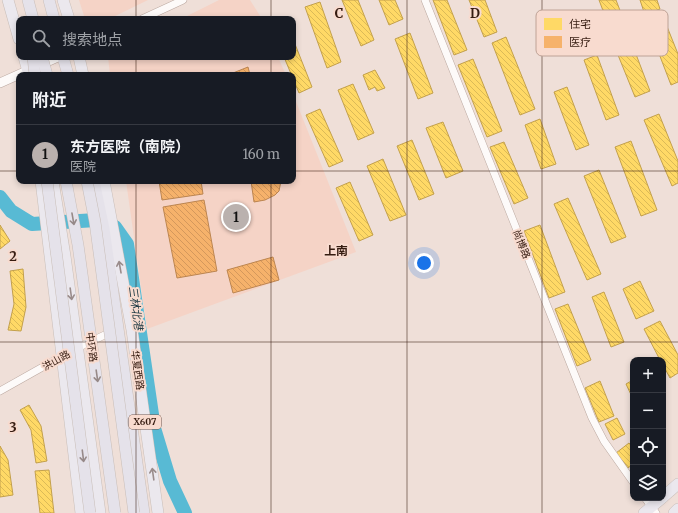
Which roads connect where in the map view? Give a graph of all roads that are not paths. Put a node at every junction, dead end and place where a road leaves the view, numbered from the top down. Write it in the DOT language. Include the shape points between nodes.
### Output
graph roads {
  1 [pos="8,0"];
  2 [pos="28,0"];
  3 [pos="49,0"];
  4 [pos="63,0"];
  5 [pos="183,0"];
  6 [pos="425,0"];
  7 [pos="30,16"];
  8 [pos="32,16"];
  9 [pos="53,16"];
  10 [pos="68,16"];
  11 [pos="148,16"];
  12 [pos="16,28"];
  13 [pos="25,60"];
  14 [pos="32,60"];
  15 [pos="43,60"];
  16 [pos="53,60"];
  17 [pos="64,60"];
  18 [pos="78,60"];
  19 [pos="79,60"];
  20 [pos="29,72"];
  21 [pos="30,72"];
  22 [pos="33,72"];
  23 [pos="46,72"];
  24 [pos="67,72"];
  25 [pos="79,72"];
  26 [pos="82,72"];
  27 [pos="16,78"];
  28 [pos="0,83"];
  29 [pos="41,184"];
  30 [pos="47,184"];
  31 [pos="53,184"];
  32 [pos="67,184"];
  33 [pos="89,184"];
  34 [pos="105,184"];
  35 [pos="94,185"];
  36 [pos="114,331"];
  37 [pos="78,348"];
  38 [pos="62,356"];
  39 [pos="0,391"];
  40 [pos="630,478"];
  41 [pos="678,484"];
  42 [pos="666,494"];
  43 [pos="657,501"];
  44 [pos="649,508"];
  45 [pos="678,509"];
  46 [pos="81,513"];
  47 [pos="90,513"];
  48 [pos="100,513"];
  49 [pos="115,513"];
  50 [pos="134,513"];
  51 [pos="138,513"];
  52 [pos="144,513"];
  53 [pos="158,513"];
  54 [pos="674,513"];
  1 -- 12 [label="main road"];
  2 -- 7 [label="highway"];
  2 -- 8 [label="highway"];
  3 -- 9 [label="highway"];
  4 -- 10 [label="main road"];
  5 -- 11 [label="street"];
  6 -- 40 [label="street, 尚博路" via="592,418 604,441"];
  13 -- 20 [label="main road"];
  14 -- 21 [label="highway, bridge"];
  15 -- 23 [label="highway, bridge"];
  16 -- 22 [label="street"];
  17 -- 24 [label="highway"];
  18 -- 25 [label="main road"];
  19 -- 26 [label="main road"];
  27 -- 28 [label="street"];
  29 -- 38 [label="main road"];
  30 -- 47 [label="highway, one-way, bridge"];
  31 -- 37 [label="main road, one-way"];
  32 -- 49 [label="highway, 中环路, one-way, bridge" via="78,245"];
  33 -- 50 [label="highway, 中环路, bridge"];
  53 -- 34 [label="main road, 华夏西路 / X607, one-way" via="132,330"];
  35 -- 36 [label="main road, 华夏西路"];
  35 -- 52 [label="highway" via="106,244"];
  36 -- 37 [label="street, 洪山路"];
  36 -- 51 [label="main road, 华夏西路"];
  37 -- 38 [label="street, 洪山路"];
  37 -- 48 [label="main road"];
  38 -- 39 [label="street, 洪山路"];
  38 -- 46 [label="main road"];
  41 -- 42 [label="main road"];
  43 -- 44 [label="main road"];
  45 -- 54 [label="main road"];
}
